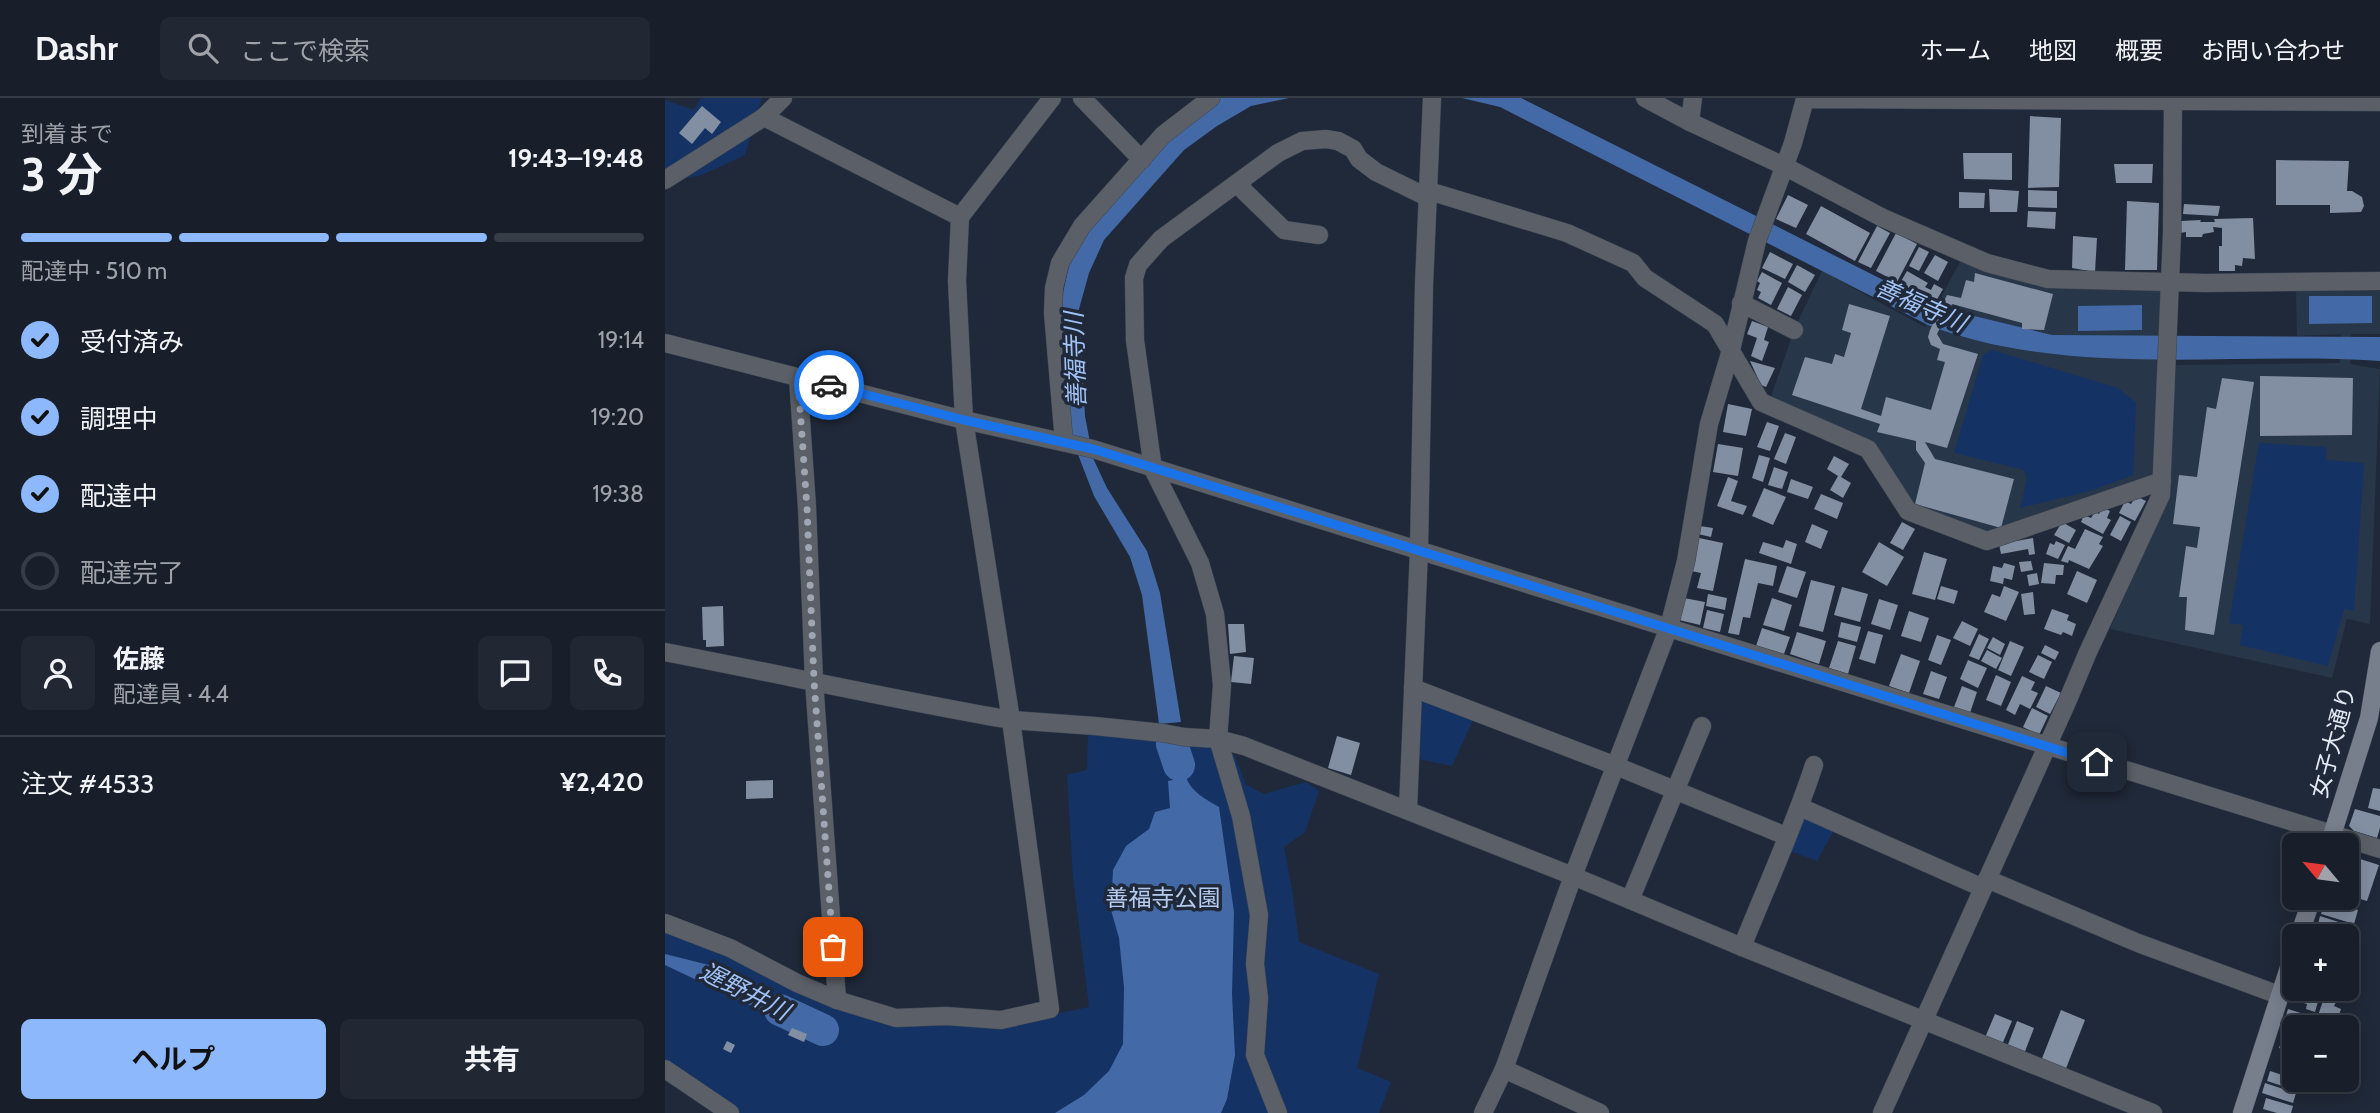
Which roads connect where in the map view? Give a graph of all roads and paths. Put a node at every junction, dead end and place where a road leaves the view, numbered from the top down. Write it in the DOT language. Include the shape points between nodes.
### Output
graph roads {
  1 [pos="783,98"];
  2 [pos="1052,98"];
  3 [pos="1082,98"];
  4 [pos="1211,98"];
  5 [pos="1432,98"];
  6 [pos="1645,98"];
  7 [pos="1693,98"];
  8 [pos="1805,99"];
  9 [pos="2173,99"];
  10 [pos="2380,102"];
  11 [pos="764,117"];
  12 [pos="1691,122"];
  13 [pos="1142,160"];
  14 [pos="1784,166"];
  15 [pos="665,180"];
  16 [pos="1240,182"];
  17 [pos="1429,194"];
  18 [pos="960,217"];
  19 [pos="1319,235"];
  20 [pos="2380,281"];
  21 [pos="2168,282"];
  22 [pos="1741,303"];
  23 [pos="1794,330"];
  24 [pos="665,343"];
  25 [pos="1731,350"];
  26 [pos="798,378"];
  27 [pos="964,420"];
  28 [pos="1067,443"];
  29 [pos="1153,469"];
  30 [pos="2162,481"];
  31 [pos="1419,550"];
  32 [pos="1669,627"];
  33 [pos="2380,651"];
  34 [pos="665,652"];
  35 [pos="814,681"];
  36 [pos="1413,688"];
  37 [pos="2374,719"];
  38 [pos="1011,720"];
  39 [pos="1702,726"];
  40 [pos="1218,739"];
  41 [pos="2047,746"];
  42 [pos="1814,765"];
  43 [pos="1616,766"];
  44 [pos="1676,791"];
  45 [pos="1800,807"];
  46 [pos="1408,809"];
  47 [pos="2313,833"];
  48 [pos="2333,833"];
  49 [pos="1786,836"];
  50 [pos="2359,845"];
  51 [pos="2380,849"];
  52 [pos="1573,876"];
  53 [pos="1985,884"];
  54 [pos="1630,900"];
  55 [pos="665,923"];
  56 [pos="1742,947"];
  57 [pos="2282,989"];
  58 [pos="2280,995"];
  59 [pos="837,1000"];
  60 [pos="1924,1020"];
  61 [pos="665,1069"];
  62 [pos="1504,1069"];
  63 [pos="730,1113"];
  64 [pos="1278,1113"];
  65 [pos="1483,1113"];
  66 [pos="1600,1113"];
  67 [pos="1882,1113"];
  68 [pos="2153,1113"];
  69 [pos="2242,1113"];
  1 -- 11 [label="street"];
  2 -- 18 [label="street"];
  3 -- 13 [label="street"];
  4 -- 13 [label="street" via="1163,135"];
  5 -- 17 [label="street"];
  6 -- 12 [label="street"];
  7 -- 12 [label="street"];
  8 -- 9 [label="street"];
  8 -- 14 [label="street"];
  9 -- 10 [label="street"];
  9 -- 21 [label="street"];
  11 -- 15 [label="street"];
  11 -- 18 [label="street"];
  12 -- 14 [label="street"];
  13 -- 28 [label="street" via="1082,226 1060,263 1053,313"];
  14 -- 21 [label="street" via="1883,218 1987,263 2048,279"];
  14 -- 22 [label="street"];
  16 -- 17 [label="street" via="1302,141 1326,139 1353,149 1369,167"];
  16 -- 19 [label="street" via="1283,230"];
  16 -- 29 [label="street" via="1161,239 1138,265 1134,278 1135,340"];
  17 -- 25 [label="street" via="1567,233 1633,263 1646,278 1715,324"];
  17 -- 31 [label="street"];
  18 -- 27 [label="street" via="957,281"];
  20 -- 21 [label="street"];
  21 -- 30 [label="street"];
  22 -- 23 [label="street"];
  22 -- 25 [label="street"];
  24 -- 26 [label="street"];
  25 -- 30 [label="street" via="1761,402 1868,449 1908,511 1987,541"];
  25 -- 32 [label="street" via="1709,424 1686,561"];
  26 -- 27 [label="street"];
  26 -- 35 [label="street"];
  27 -- 28 [label="street"];
  27 -- 38 [label="street"];
  28 -- 29 [label="street"];
  29 -- 31 [label="street"];
  29 -- 40 [label="street" via="1201,562 1211,596 1221,685"];
  30 -- 41 [label="street" via="2161,495"];
  31 -- 32 [label="street"];
  31 -- 36 [label="street"];
  32 -- 41 [label="street"];
  32 -- 43 [label="street"];
  33 -- 37 [label="main road, 女子大通り"];
  34 -- 35 [label="street"];
  35 -- 38 [label="street"];
  35 -- 59 [label="street"];
  36 -- 43 [label="street"];
  36 -- 46 [label="street"];
  37 -- 48 [label="main road, 女子大通り"];
  38 -- 40 [label="street"];
  38 -- 59 [label="street" via="1049,1009 1001,1020 896,1018"];
  39 -- 44 [label="street"];
  40 -- 46 [label="street"];
  40 -- 64 [label="street" via="1241,816 1259,915 1255,1055"];
  41 -- 47 [label="street"];
  41 -- 53 [label="street"];
  42 -- 45 [label="street"];
  43 -- 44 [label="street"];
  43 -- 52 [label="street"];
  44 -- 49 [label="street"];
  44 -- 54 [label="street"];
  45 -- 49 [label="street"];
  45 -- 53 [label="street"];
  46 -- 52 [label="street"];
  49 -- 56 [label="street"];
  50 -- 51 [label="street"];
  52 -- 54 [label="street"];
  52 -- 62 [label="street"];
  53 -- 58 [label="street"];
  53 -- 60 [label="street"];
  54 -- 56 [label="street"];
  55 -- 59 [label="street" via="730,948"];
  56 -- 60 [label="street"];
  57 -- 58 [label="main road"];
  58 -- 69 [label="main road"];
  60 -- 67 [label="street"];
  60 -- 68 [label="street"];
  61 -- 63 [label="street"];
  62 -- 65 [label="street"];
  62 -- 66 [label="street"];
}
